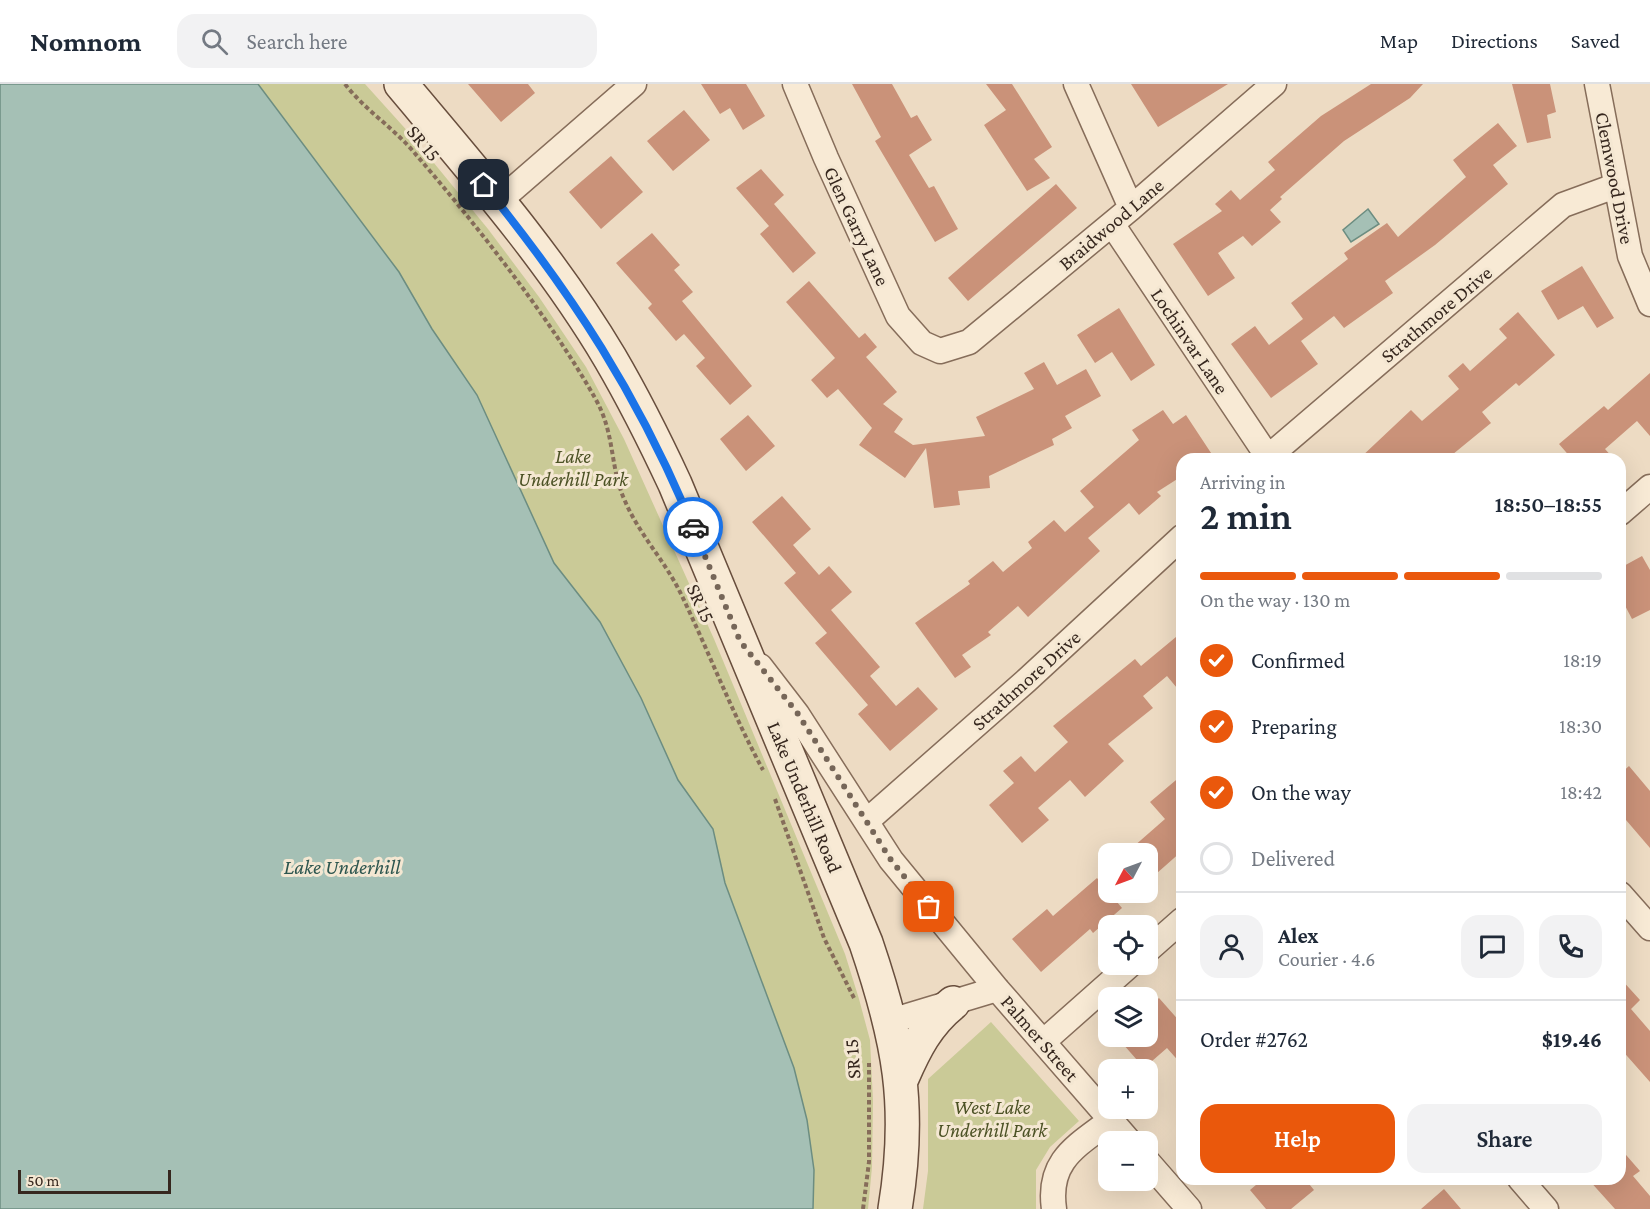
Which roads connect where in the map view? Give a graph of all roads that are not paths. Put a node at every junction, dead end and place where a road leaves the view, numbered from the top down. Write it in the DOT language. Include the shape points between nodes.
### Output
graph roads {
  1 [pos="401,84"];
  2 [pos="634,84"];
  3 [pos="795,84"];
  4 [pos="1076,84"];
  5 [pos="1274,84"];
  6 [pos="1597,84"];
  7 [pos="1615,186"];
  8 [pos="498,202"];
  9 [pos="1131,208"];
  10 [pos="1112,224"];
  11 [pos="1650,304"];
  12 [pos="940,351"];
  13 [pos="1264,453"];
  14 [pos="1273,453"];
  15 [pos="1650,487"];
  16 [pos="1626,508"];
  17 [pos="1176,543"];
  18 [pos="740,641"];
  19 [pos="868,820"];
  20 [pos="1626,901"];
  21 [pos="1176,925"];
  22 [pos="1650,928"];
  23 [pos="1158,941"];
  24 [pos="1119,975"];
  25 [pos="997,988"];
  26 [pos="953,1003"];
  27 [pos="891,1021"];
  28 [pos="1044,1042"];
  29 [pos="902,1078"];
  30 [pos="1111,1120"];
  31 [pos="1120,1131"];
  32 [pos="1158,1173"];
  33 [pos="1525,1185"];
  34 [pos="895,1209"];
  35 [pos="1054,1209"];
  36 [pos="1190,1209"];
  37 [pos="1546,1209"];
  1 -- 8 [label="main road, Lake Underhill Road / SR 15"];
  2 -- 8 [label="street"];
  3 -- 12 [label="street, Glen Garry Lane" via="898,315 922,343"];
  4 -- 9 [label="street"];
  5 -- 9 [label="street, Braidwood Lane"];
  6 -- 7 [label="street, Clemwood Drive"];
  7 -- 11 [label="street, Clemwood Drive" via="1630,256"];
  7 -- 14 [label="street, Strathmore Drive" via="1563,205"];
  8 -- 18 [label="main road, Lake Underhill Road / SR 15" via="592,329 629,392 675,484"];
  9 -- 10 [label="street, Braidwood Lane"];
  10 -- 12 [label="street, Braidwood Lane" via="969,342"];
  10 -- 13 [label="street, Lochinvar Lane"];
  15 -- 16 [label="street"];
  17 -- 19 [label="street, Strathmore Drive"];
  18 -- 19 [label="street, Palmer Street" via="798,714"];
  18 -- 27 [label="main road, Lake Underhill Road / SR 15" via="866,943"];
  19 -- 25 [label="street, Palmer Street" via="891,860"];
  20 -- 22 [label="street"];
  21 -- 23 [label="street"];
  24 -- 28 [label="street"];
  25 -- 26 [label="street, Palmer Street"];
  25 -- 28 [label="street, Palmer Street"];
  26 -- 27 [label="street, Palmer Street"];
  26 -- 29 [label="main road" via="919,1039"];
  27 -- 29 [label="main road, Lake Underhill Road / SR 15"];
  28 -- 30 [label="street, Palmer Street"];
  29 -- 34 [label="main road, Lake Underhill Road / SR 15"];
  30 -- 31 [label="street, Palmer Street"];
  30 -- 35 [label="street" via="1064,1156 1054,1176"];
  32 -- 36 [label="street"];
  33 -- 37 [label="street"];
}
